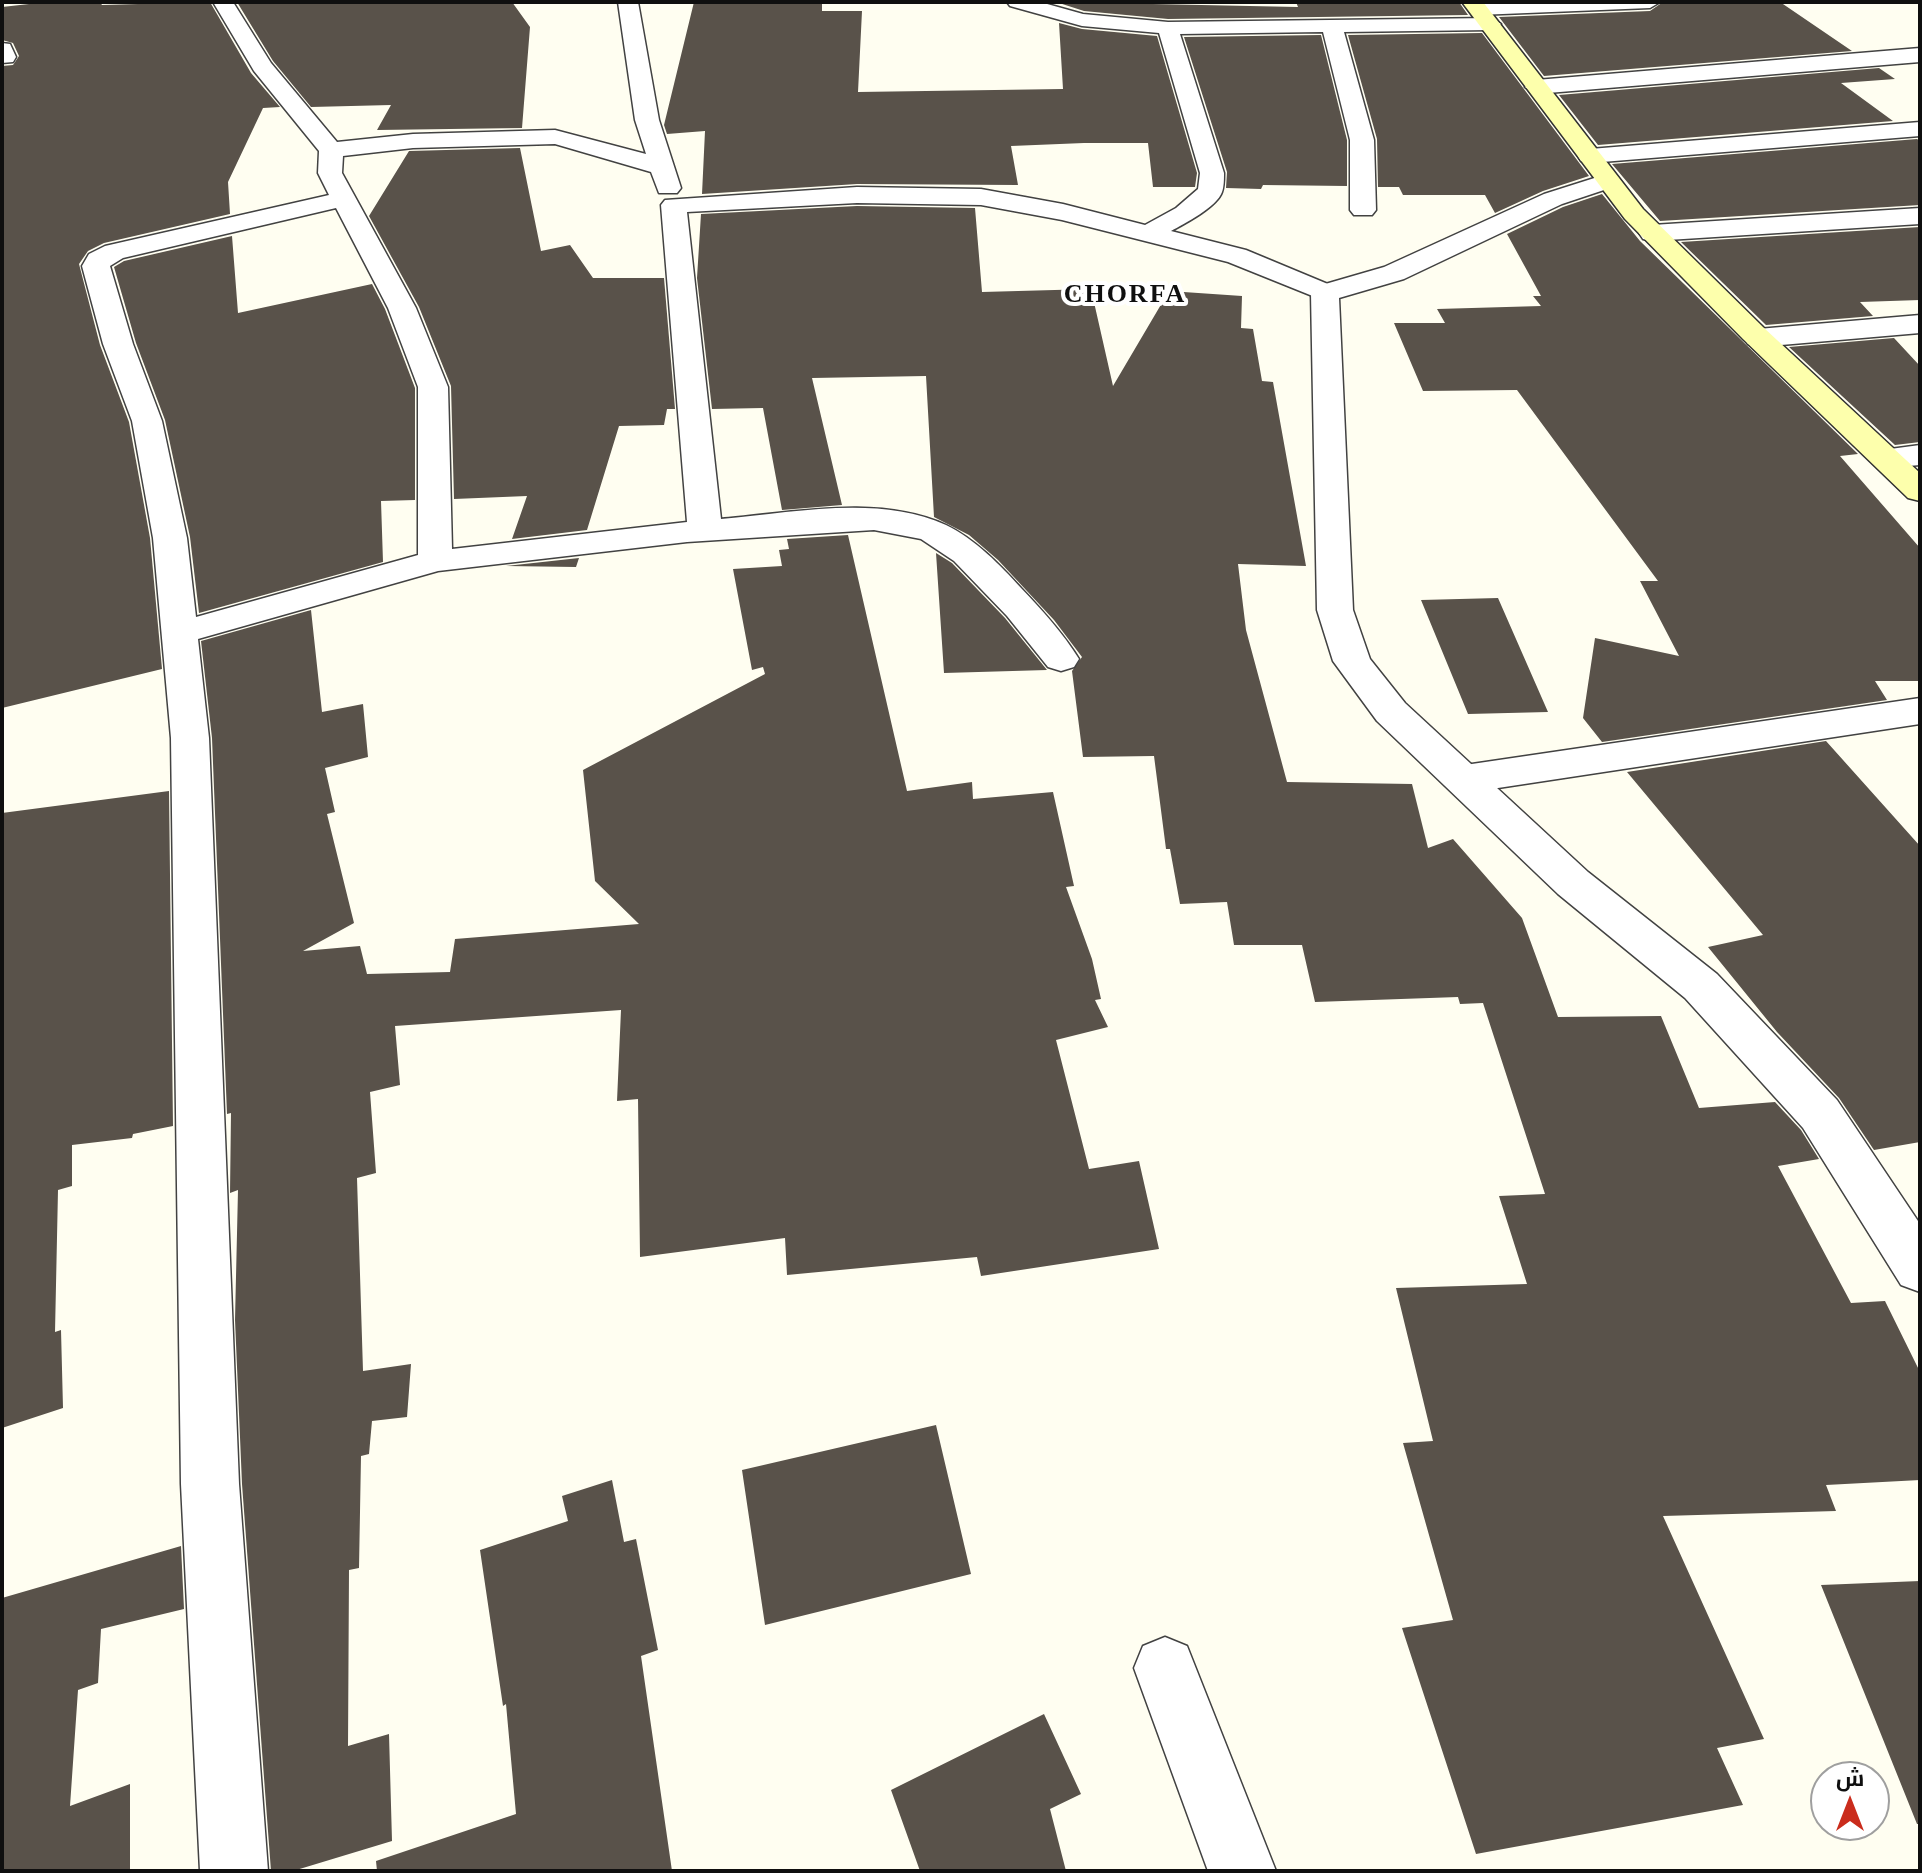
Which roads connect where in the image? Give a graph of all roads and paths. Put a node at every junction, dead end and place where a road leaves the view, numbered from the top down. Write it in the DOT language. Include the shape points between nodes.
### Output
graph roads {
  1 [pos="223,2"];
  2 [pos="628,2"];
  3 [pos="1017,2"];
  4 [pos="1650,2"];
  5 [pos="1480,12"];
  6 [pos="1332,26"];
  7 [pos="1168,28"];
  8 [pos="1920,55"];
  9 [pos="1536,87"];
  10 [pos="1920,129"];
  11 [pos="331,150"];
  12 [pos="660,167"];
  13 [pos="1598,169"];
  14 [pos="343,199"];
  15 [pos="674,205"];
  16 [pos="1363,210"];
  17 [pos="1920,216"];
  18 [pos="1652,233"];
  19 [pos="1148,234"];
  20 [pos="1325,293"];
  21 [pos="1920,324"];
  22 [pos="1758,338"];
  23 [pos="1920,455"];
  24 [pos="1886,458"];
  25 [pos="1920,491"];
  26 [pos="705,530"];
  27 [pos="435,561"];
  28 [pos="179,633"];
  29 [pos="1061,659"];
  30 [pos="1920,711"];
  31 [pos="1465,779"];
  32 [pos="1920,1268"];
  33 [pos="1165,1668"];
  34 [pos="234,1871"];
  35 [pos="1242,1871"];
  1 -- 11 [label="street" via="262,66"];
  2 -- 12 [label="street"];
  3 -- 7 [label="street" via="1082,20"];
  4 -- 5 [label="street"];
  5 -- 6 [label="street"];
  5 -- 9 [label="main road"];
  6 -- 7 [label="street"];
  6 -- 16 [label="street" via="1362,140"];
  7 -- 19 [label="street" via="1212,173 1210,192"];
  8 -- 9 [label="street"];
  9 -- 13 [label="main road"];
  10 -- 13 [label="street"];
  11 -- 12 [label="street" via="413,141 555,137"];
  11 -- 14 [label="street" via="330,173"];
  12 -- 15 [label="street"];
  13 -- 18 [label="main road"];
  13 -- 20 [label="street" via="1553,199 1394,273"];
  14 -- 27 [label="street" via="402,308 433,387"];
  14 -- 28 [label="street" via="114,252 96,266 147,421 170,538"];
  15 -- 19 [label="street" via="857,195 981,197"];
  15 -- 26 [label="street"];
  17 -- 18 [label="street"];
  18 -- 22 [label="main road"];
  19 -- 20 [label="street" via="1237,256"];
  20 -- 31 [label="street" via="1335,610 1352,661 1391,712"];
  21 -- 22 [label="street"];
  22 -- 24 [label="main road"];
  23 -- 24 [label="street"];
  24 -- 25 [label="main road"];
  26 -- 27 [label="street"];
  26 -- 29 [label="street" via="865,519 937,533 1030,616"];
  27 -- 28 [label="street"];
  28 -- 34 [label="street" via="190,738 210,1484"];
  30 -- 31 [label="street"];
  31 -- 32 [label="street" via="1573,883 1701,986 1820,1114"];
  33 -- 35 [label="street"];
}
